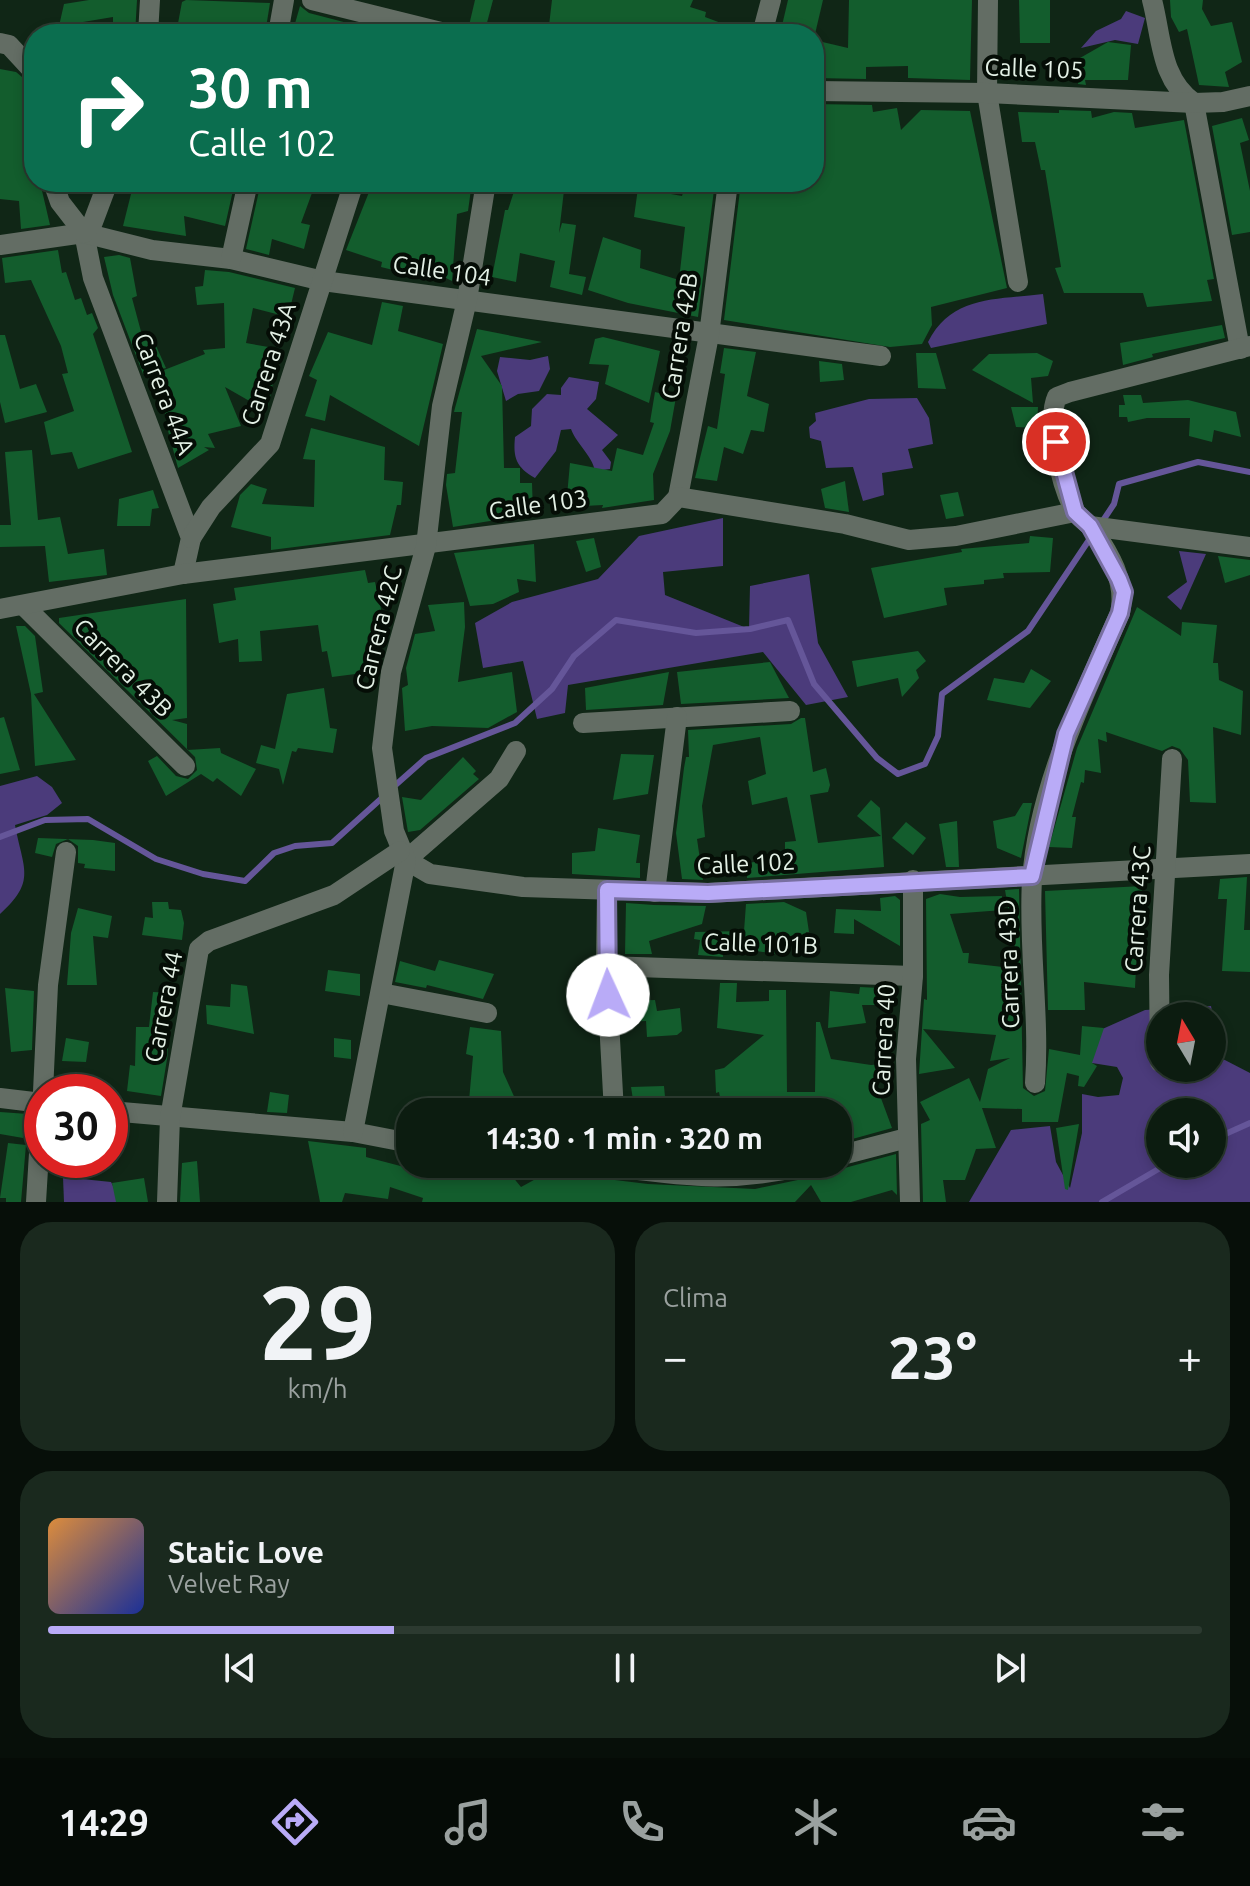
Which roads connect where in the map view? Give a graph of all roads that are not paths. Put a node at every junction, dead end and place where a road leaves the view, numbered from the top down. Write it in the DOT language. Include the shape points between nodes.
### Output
graph roads {
  1 [pos="150,0"];
  2 [pos="284,0"];
  3 [pos="312,0"];
  4 [pos="771,0"];
  5 [pos="988,0"];
  6 [pos="1152,0"];
  7 [pos="388,18"];
  8 [pos="149,24"];
  9 [pos="280,24"];
  10 [pos="411,24"];
  11 [pos="765,24"];
  12 [pos="0,43"];
  13 [pos="24,60"];
  14 [pos="824,91"];
  15 [pos="987,93"];
  16 [pos="1250,96"];
  17 [pos="1194,103"];
  18 [pos="56,192"];
  19 [pos="104,192"];
  20 [pos="246,192"];
  21 [pos="351,192"];
  22 [pos="484,192"];
  23 [pos="727,192"];
  24 [pos="84,233"];
  25 [pos="0,245"];
  26 [pos="231,259"];
  27 [pos="323,281"];
  28 [pos="1018,282"];
  29 [pos="467,300"];
  30 [pos="709,335"];
  31 [pos="1245,347"];
  32 [pos="881,356"];
  33 [pos="678,497"];
  34 [pos="1082,519"];
  35 [pos="191,538"];
  36 [pos="426,546"];
  37 [pos="1250,547"];
  38 [pos="183,574"];
  39 [pos="25,607"];
  40 [pos="0,609"];
  41 [pos="790,711"];
  42 [pos="677,717"];
  43 [pos="583,723"];
  44 [pos="516,751"];
  45 [pos="1172,759"];
  46 [pos="185,766"];
  47 [pos="400,847"];
  48 [pos="66,852"];
  49 [pos="1250,864"];
  50 [pos="1167,869"];
  51 [pos="1032,876"];
  52 [pos="913,880"];
  53 [pos="607,890"];
  54 [pos="655,892"];
  55 [pos="606,966"];
  56 [pos="913,976"];
  57 [pos="381,993"];
  58 [pos="1159,1002"];
  59 [pos="487,1013"];
  60 [pos="44,1074"];
  61 [pos="1035,1083"];
  62 [pos="0,1098"];
  63 [pos="613,1098"];
  64 [pos="24,1101"];
  65 [pos="128,1113"];
  66 [pos="170,1118"];
  67 [pos="353,1132"];
  68 [pos="907,1138"];
  69 [pos="396,1140"];
  70 [pos="852,1152"];
  71 [pos="37,1178"];
  72 [pos="36,1202"];
  73 [pos="167,1202"];
  74 [pos="910,1202"];
  1 -- 8 [label="street"];
  2 -- 9 [label="street"];
  3 -- 7 [label="street"];
  4 -- 11 [label="street"];
  5 -- 15 [label="street"];
  6 -- 17 [label="street" via="1169,77"];
  7 -- 10 [label="street"];
  12 -- 13 [label="street"];
  14 -- 15 [label="street, Calle 105"];
  15 -- 17 [label="street, Calle 105"];
  15 -- 28 [label="street"];
  16 -- 17 [label="street, Calle 105"];
  17 -- 31 [label="street"];
  18 -- 24 [label="street"];
  19 -- 24 [label="street"];
  20 -- 26 [label="street"];
  21 -- 27 [label="street, Carrera 43A"];
  22 -- 29 [label="street, Carrera 42C"];
  23 -- 30 [label="street, Carrera 42B"];
  24 -- 25 [label="street, Calle 104"];
  24 -- 26 [label="street, Calle 104" via="152,250"];
  24 -- 35 [label="street, Carrera 44A" via="93,278"];
  26 -- 27 [label="street, Calle 104"];
  27 -- 29 [label="street, Calle 104"];
  27 -- 35 [label="street, Carrera 43A" via="270,444 211,507"];
  29 -- 30 [label="street, Calle 104"];
  29 -- 36 [label="street, Carrera 42C" via="442,406"];
  30 -- 32 [label="street, Calle 104"];
  30 -- 33 [label="street, Carrera 42B"];
  31 -- 34 [label="street, Carrera 43D" via="1057,397 1051,409 1059,462"];
  33 -- 34 [label="street" via="845,524 909,540"];
  33 -- 36 [label="street, Calle 103" via="662,514"];
  34 -- 37 [label="street"];
  34 -- 51 [label="street, Carrera 43D" via="1109,556 1124,597 1066,734"];
  35 -- 38 [label="street"];
  36 -- 38 [label="street, Calle 103"];
  36 -- 47 [label="street, Carrera 42C" via="391,672 382,748"];
  38 -- 39 [label="street, Calle 103"];
  39 -- 40 [label="street, Calle 103"];
  39 -- 46 [label="street, Carrera 43B"];
  41 -- 42 [label="street"];
  42 -- 43 [label="street"];
  42 -- 54 [label="street"];
  44 -- 47 [label="street" via="499,779"];
  45 -- 50 [label="street, Carrera 43C"];
  47 -- 53 [label="street, Calle 102" via="430,874 523,887"];
  47 -- 57 [label="street, Carrera 42C"];
  47 -- 66 [label="street, Carrera 44" via="334,895 199,949"];
  48 -- 60 [label="street" via="48,985"];
  49 -- 50 [label="street, Calle 102"];
  50 -- 51 [label="street, Calle 102"];
  50 -- 58 [label="street, Carrera 43C"];
  51 -- 52 [label="street, Calle 102"];
  51 -- 61 [label="street, Carrera 43D" via="1039,1037"];
  52 -- 54 [label="street, Calle 102"];
  52 -- 56 [label="street, Carrera 40"];
  53 -- 54 [label="street, Calle 102"];
  53 -- 55 [label="street"];
  55 -- 56 [label="street, Calle 101B"];
  55 -- 63 [label="street"];
  56 -- 68 [label="street, Carrera 40"];
  57 -- 59 [label="street"];
  57 -- 67 [label="street, Carrera 42C"];
  62 -- 64 [label="street"];
  65 -- 66 [label="street"];
  66 -- 67 [label="street"];
  66 -- 73 [label="street, Carrera 44"];
  67 -- 69 [label="street"];
  68 -- 70 [label="street"];
  68 -- 74 [label="street, Carrera 40"];
  71 -- 72 [label="street"];
}
